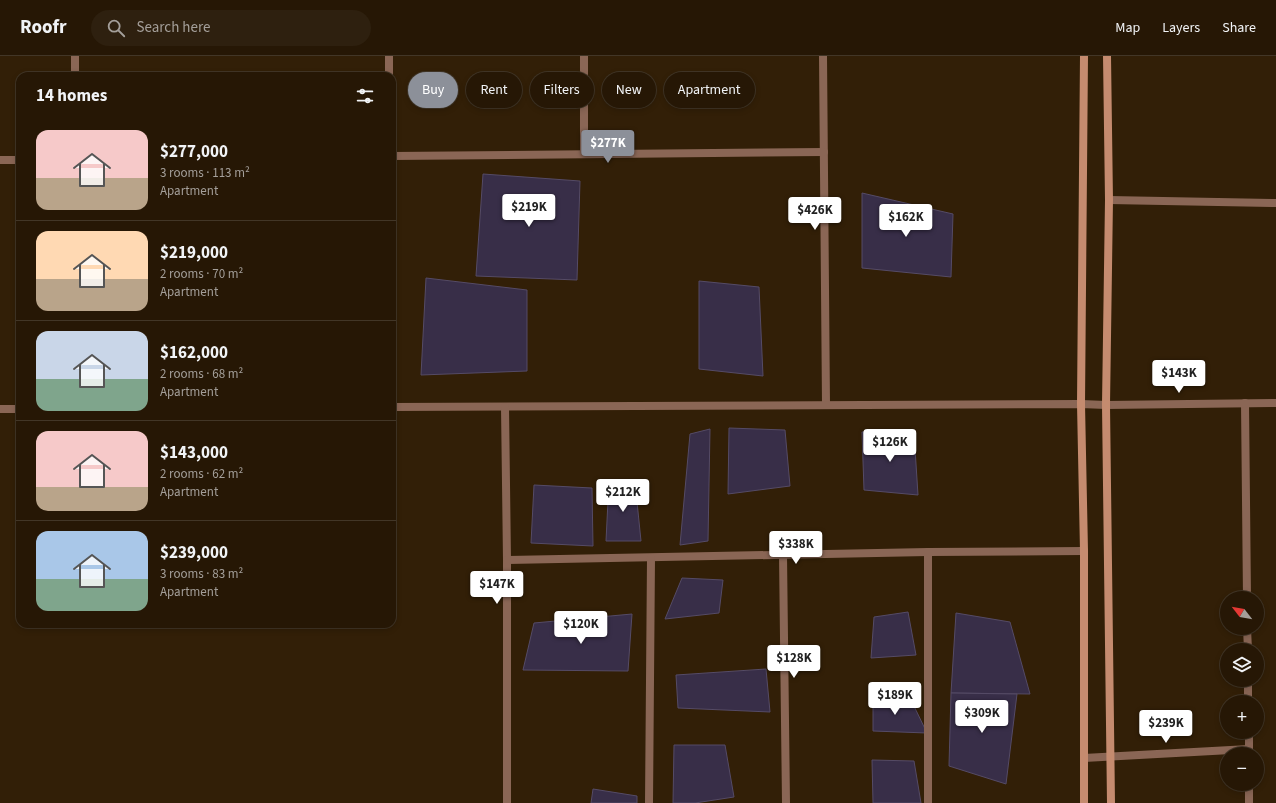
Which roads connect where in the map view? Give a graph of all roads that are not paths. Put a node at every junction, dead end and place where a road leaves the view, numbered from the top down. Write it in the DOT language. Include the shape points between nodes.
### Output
graph roads {
  1 [pos="75,56"];
  2 [pos="389,56"];
  3 [pos="584,56"];
  4 [pos="823,56"];
  5 [pos="1084,56"];
  6 [pos="1107,56"];
  7 [pos="75,72"];
  8 [pos="389,72"];
  9 [pos="824,152"];
  10 [pos="584,154"];
  11 [pos="396,156"];
  12 [pos="0,160"];
  13 [pos="16,160"];
  14 [pos="1108,200"];
  15 [pos="1276,203"];
  16 [pos="1245,403"];
  17 [pos="1276,403"];
  18 [pos="1081,404"];
  19 [pos="826,405"];
  20 [pos="1106,405"];
  21 [pos="396,407"];
  22 [pos="505,407"];
  23 [pos="0,409"];
  24 [pos="16,409"];
  25 [pos="1084,551"];
  26 [pos="928,552"];
  27 [pos="783,555"];
  28 [pos="650,558"];
  29 [pos="507,560"];
  30 [pos="1247,591"];
  31 [pos="1220,753"];
  32 [pos="1112,757"];
  33 [pos="1084,758"];
  34 [pos="1249,791"];
  35 [pos="507,803"];
  36 [pos="650,803"];
  37 [pos="786,803"];
  38 [pos="928,803"];
  39 [pos="1084,803"];
  40 [pos="1111,803"];
  41 [pos="1250,803"];
  1 -- 7 [label="street"];
  2 -- 8 [label="street"];
  3 -- 10 [label="street"];
  4 -- 9 [label="street"];
  5 -- 18 [label="street"];
  6 -- 14 [label="street"];
  9 -- 10 [label="street"];
  9 -- 19 [label="street"];
  10 -- 11 [label="street"];
  12 -- 13 [label="street"];
  14 -- 15 [label="street"];
  14 -- 20 [label="street"];
  16 -- 17 [label="street"];
  16 -- 20 [label="street"];
  16 -- 30 [label="street"];
  18 -- 19 [label="street"];
  18 -- 20 [label="street"];
  18 -- 25 [label="street"];
  19 -- 22 [label="street"];
  20 -- 32 [label="street"];
  21 -- 22 [label="street"];
  22 -- 29 [label="street"];
  23 -- 24 [label="street"];
  25 -- 26 [label="street"];
  25 -- 33 [label="street"];
  26 -- 27 [label="street"];
  26 -- 38 [label="street"];
  27 -- 28 [label="street"];
  27 -- 37 [label="street"];
  28 -- 29 [label="street"];
  28 -- 36 [label="street"];
  29 -- 35 [label="street"];
  31 -- 32 [label="street"];
  32 -- 33 [label="street"];
  32 -- 40 [label="street"];
  33 -- 39 [label="street"];
  34 -- 41 [label="street"];
}
